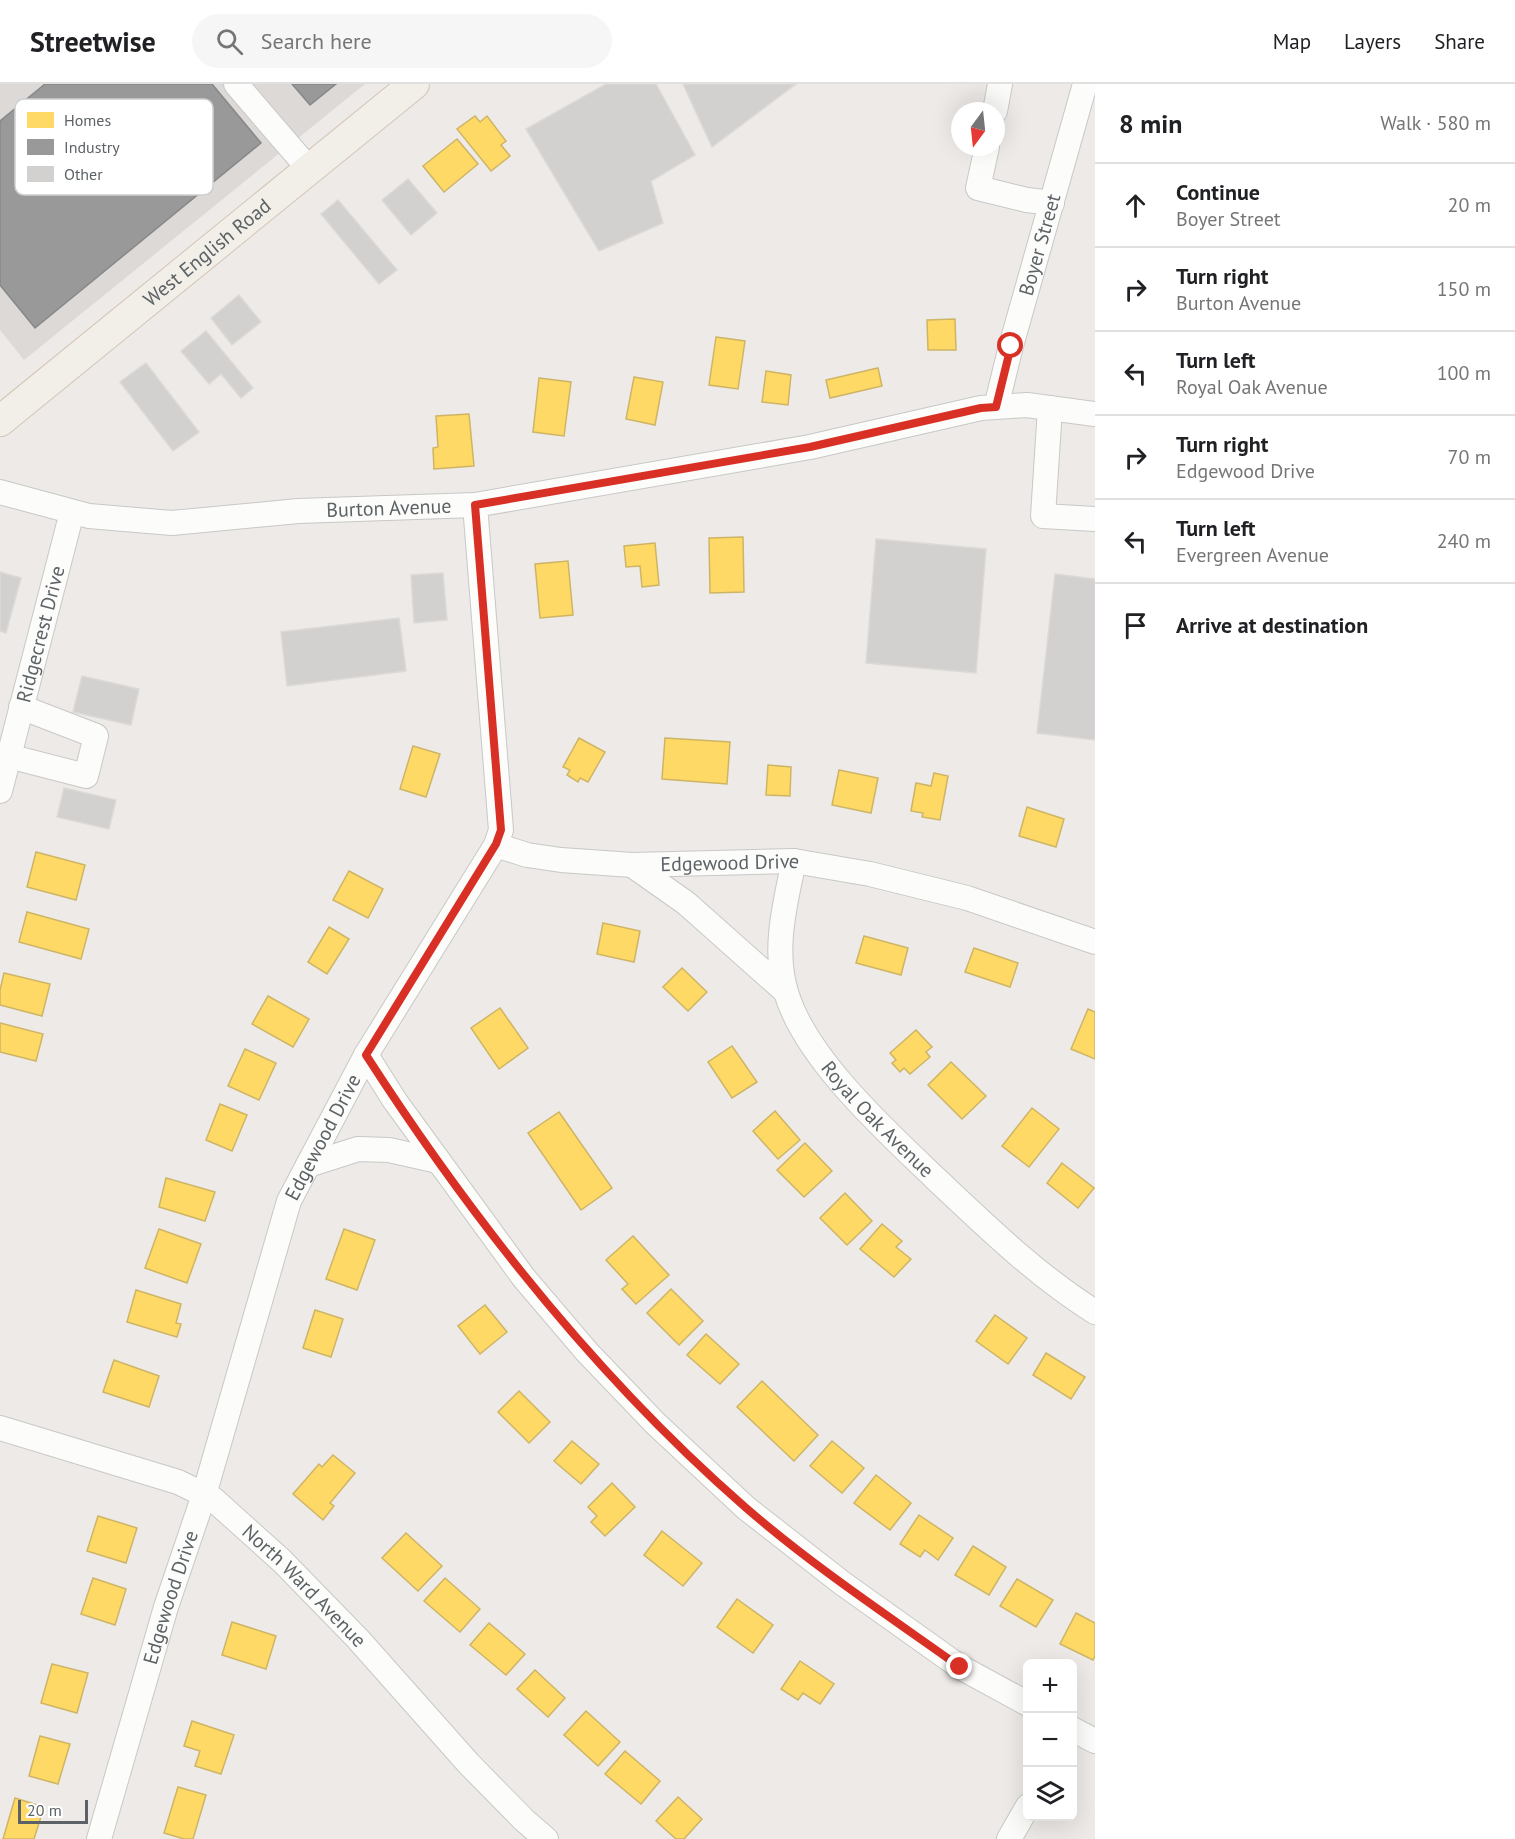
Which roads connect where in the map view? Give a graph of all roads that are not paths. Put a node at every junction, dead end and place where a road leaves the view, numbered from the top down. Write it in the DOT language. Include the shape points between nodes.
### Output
graph roads {
  1 [pos="236,84"];
  2 [pos="414,84"];
  3 [pos="1000,84"];
  4 [pos="1085,84"];
  5 [pos="997,102"];
  6 [pos="985,156"];
  7 [pos="309,169"];
  8 [pos="1052,203"];
  9 [pos="996,407"];
  10 [pos="1050,408"];
  11 [pos="1095,414"];
  12 [pos="0,421"];
  13 [pos="0,492"];
  14 [pos="475,505"];
  15 [pos="72,512"];
  16 [pos="1095,519"];
  17 [pos="21,706"];
  18 [pos="9,756"];
  19 [pos="0,791"];
  20 [pos="496,844"];
  21 [pos="794,861"];
  22 [pos="632,865"];
  23 [pos="1095,942"];
  24 [pos="785,991"];
  25 [pos="366,1055"];
  26 [pos="438,1161"];
  27 [pos="308,1165"];
  28 [pos="1095,1312"];
  29 [pos="0,1428"];
  30 [pos="204,1494"];
  31 [pos="1023,1701"];
  32 [pos="1077,1732"];
  33 [pos="1095,1741"];
  34 [pos="1023,1815"];
  35 [pos="99,1839"];
  36 [pos="546,1839"];
  37 [pos="1010,1839"];
  1 -- 7 [label="street"];
  2 -- 7 [label="main road, West English Road"];
  3 -- 5 [label="street"];
  4 -- 8 [label="street, Boyer Street"];
  6 -- 8 [label="street" via="978,188"];
  7 -- 12 [label="main road, West English Road"];
  8 -- 9 [label="street, Boyer Street"];
  9 -- 10 [label="street, Burton Avenue"];
  9 -- 14 [label="street, Burton Avenue" via="810,447"];
  10 -- 11 [label="street, Burton Avenue"];
  10 -- 16 [label="street" via="1043,516"];
  13 -- 15 [label="street, Burton Avenue"];
  14 -- 15 [label="street, Burton Avenue" via="298,511 172,523"];
  14 -- 20 [label="street" via="501,830"];
  15 -- 17 [label="street, Ridgecrest Drive"];
  17 -- 18 [label="street, Ridgecrest Drive"];
  17 -- 18 [label="street" via="96,736 86,776"];
  18 -- 19 [label="street, Ridgecrest Drive"];
  20 -- 22 [label="street, Edgewood Drive" via="527,855"];
  20 -- 25 [label="street, Edgewood Drive"];
  21 -- 22 [label="street, Edgewood Drive"];
  21 -- 23 [label="street, Edgewood Drive" via="870,874 967,898"];
  21 -- 24 [label="street, Royal Oak Avenue" via="782,920 780,953"];
  22 -- 24 [label="street" via="686,903"];
  24 -- 28 [label="street, Royal Oak Avenue" via="808,1038 840,1083 1000,1239 1038,1272"];
  25 -- 26 [label="street"];
  25 -- 27 [label="street, Edgewood Drive"];
  26 -- 27 [label="street" via="389,1150 358,1149"];
  26 -- 31 [label="street" via="524,1278 587,1352 655,1423 738,1500 842,1583 960,1667"];
  27 -- 30 [label="street, Edgewood Drive" via="289,1201"];
  29 -- 30 [label="street, North Ward Avenue" via="178,1482"];
  30 -- 35 [label="street, Edgewood Drive" via="166,1607"];
  30 -- 36 [label="street, North Ward Avenue" via="282,1561 358,1639 469,1764"];
  32 -- 33 [label="street"];
  34 -- 37 [label="street"];
}
